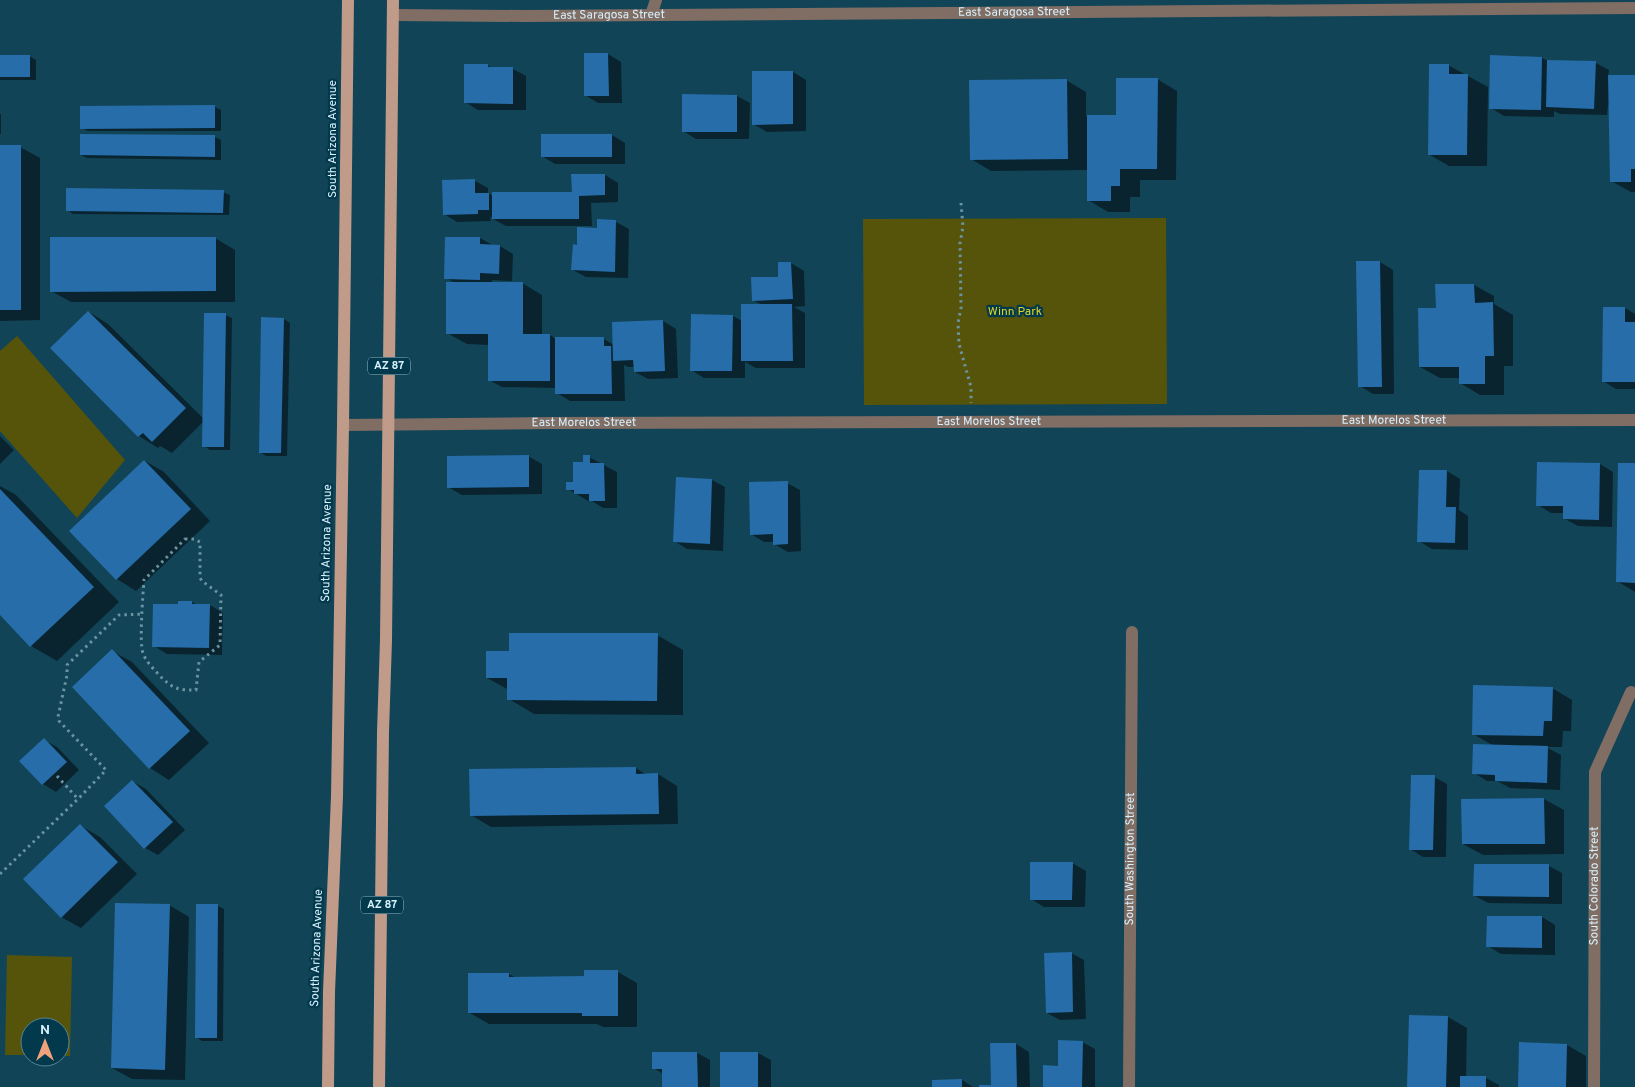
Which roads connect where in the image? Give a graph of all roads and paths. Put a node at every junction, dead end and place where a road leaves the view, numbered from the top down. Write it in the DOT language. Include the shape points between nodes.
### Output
graph roads {
  1 [pos="348,0"];
  2 [pos="393,0"];
  3 [pos="656,0"];
  4 [pos="1635,8"];
  5 [pos="393,15"];
  6 [pos="651,15"];
  7 [pos="962,204"];
  8 [pos="1635,420"];
  9 [pos="972,423"];
  10 [pos="388,425"];
  11 [pos="343,426"];
  12 [pos="143,614"];
  13 [pos="1132,632"];
  14 [pos="1631,692"];
  15 [pos="57,776"];
  16 [pos="78,799"];
  17 [pos="0,874"];
  18 [pos="328,1087"];
  19 [pos="379,1087"];
  20 [pos="1129,1087"];
  21 [pos="1594,1087"];
  1 -- 11 [label="main road, South Arizona Avenue"];
  2 -- 5 [label="main road, AZ 87"];
  3 -- 6 [label="street"];
  4 -- 6 [label="street, East Saragosa Street"];
  5 -- 6 [label="street, East Saragosa Street"];
  5 -- 10 [label="main road, AZ 87"];
  7 -- 9 [label="path" via="958,323 959,344 971,387"];
  8 -- 9 [label="street, East Morelos Street"];
  9 -- 10 [label="street, East Morelos Street"];
  10 -- 11 [label="street, East Morelos Street"];
  10 -- 19 [label="main road, AZ 87"];
  11 -- 18 [label="main road, South Arizona Avenue"];
  12 -- 12 [label="path" via="141,648 148,662 174,688 196,690 198,662 221,641 221,595 200,578 200,542 185,538 144,580"];
  12 -- 16 [label="path" via="119,615 67,665 59,721 106,770"];
  13 -- 20 [label="street, South Washington Street"];
  14 -- 21 [label="street, South Colorado Street" via="1596,772"];
  15 -- 16 [label="path"];
  16 -- 17 [label="path"];
}
